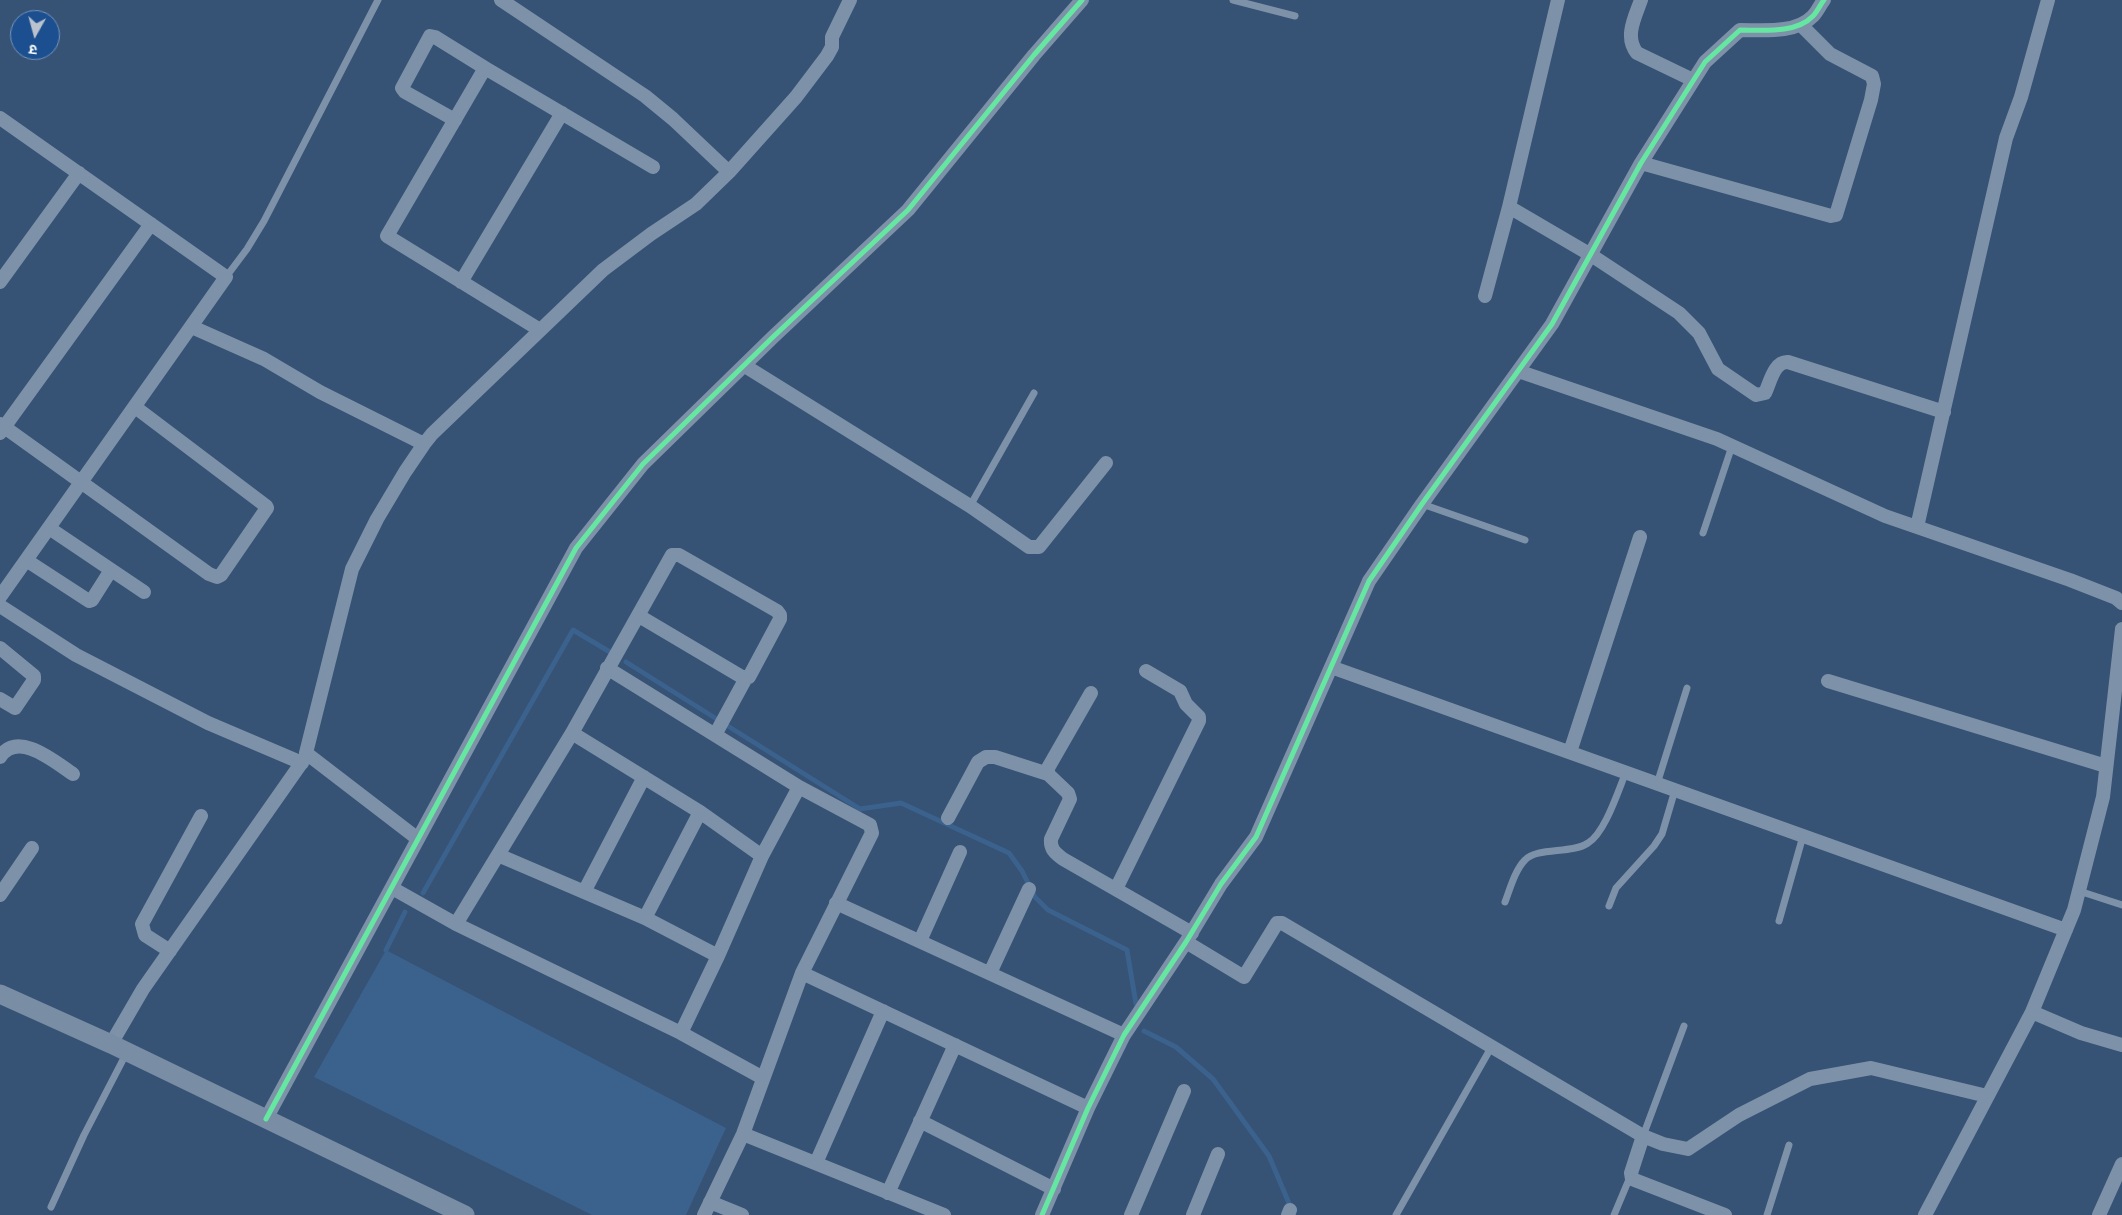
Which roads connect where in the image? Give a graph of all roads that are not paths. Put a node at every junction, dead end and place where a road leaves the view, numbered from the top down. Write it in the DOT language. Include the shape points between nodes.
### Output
graph roads {
  1 [pos="378,0"];
  2 [pos="501,0"];
  3 [pos="850,0"];
  4 [pos="1082,0"];
  5 [pos="1233,0"];
  6 [pos="1558,0"];
  7 [pos="1641,0"];
  8 [pos="1824,0"];
  9 [pos="2048,0"];
  10 [pos="1295,16"];
  11 [pos="1801,25"];
  12 [pos="485,68"];
  13 [pos="1693,80"];
  14 [pos="562,113"];
  15 [pos="455,120"];
  16 [pos="3,125"];
  17 [pos="1641,163"];
  18 [pos="653,167"];
  19 [pos="729,172"];
  20 [pos="79,173"];
  21 [pos="1509,207"];
  22 [pos="151,224"];
  23 [pos="1591,255"];
  24 [pos="226,277"];
  25 [pos="0,282"];
  26 [pos="461,282"];
  27 [pos="1485,296"];
  28 [pos="192,327"];
  29 [pos="540,330"];
  30 [pos="745,366"];
  31 [pos="1518,371"];
  32 [pos="1034,394"];
  33 [pos="134,408"];
  34 [pos="1944,412"];
  35 [pos="2,428"];
  36 [pos="424,444"];
  37 [pos="1732,446"];
  38 [pos="1106,463"];
  39 [pos="82,481"];
  40 [pos="1422,504"];
  41 [pos="970,506"];
  42 [pos="1917,527"];
  43 [pos="49,528"];
  44 [pos="1704,533"];
  45 [pos="1640,537"];
  46 [pos="1525,540"];
  47 [pos="26,560"];
  48 [pos="111,570"];
  49 [pos="144,592"];
  50 [pos="0,597"];
  51 [pos="2122,603"];
  52 [pos="0,606"];
  53 [pos="639,616"];
  54 [pos="2122,629"];
  55 [pos="0,648"];
  56 [pos="1331,667"];
  57 [pos="607,668"];
  58 [pos="1146,671"];
  59 [pos="746,678"];
  60 [pos="1828,681"];
  61 [pos="1687,688"];
  62 [pos="1091,692"];
  63 [pos="0,699"];
  64 [pos="720,726"];
  65 [pos="572,733"];
  66 [pos="1570,752"];
  67 [pos="2122,756"];
  68 [pos="0,757"];
  69 [pos="305,759"];
  70 [pos="2107,760"];
  71 [pos="1626,772"];
  72 [pos="74,774"];
  73 [pos="1048,774"];
  74 [pos="644,778"];
  75 [pos="1657,784"];
  76 [pos="799,787"];
  77 [pos="1675,790"];
  78 [pos="700,812"];
  79 [pos="201,816"];
  80 [pos="948,818"];
  81 [pos="1804,836"];
  82 [pos="418,839"];
  83 [pos="32,848"];
  84 [pos="960,852"];
  85 [pos="498,855"];
  86 [pos="762,856"];
  87 [pos="392,888"];
  88 [pos="1029,889"];
  89 [pos="1116,889"];
  90 [pos="2079,891"];
  91 [pos="584,892"];
  92 [pos="0,895"];
  93 [pos="1505,902"];
  94 [pos="836,903"];
  95 [pos="2122,905"];
  96 [pos="1609,906"];
  97 [pos="645,918"];
  98 [pos="1779,921"];
  99 [pos="456,924"];
  100 [pos="2066,930"];
  101 [pos="1189,937"];
  102 [pos="920,941"];
  103 [pos="170,951"];
  104 [pos="718,956"];
  105 [pos="802,973"];
  106 [pos="990,973"];
  107 [pos="0,994"];
  108 [pos="883,1011"];
  109 [pos="2032,1012"];
  110 [pos="1684,1026"];
  111 [pos="681,1033"];
  112 [pos="1124,1035"];
  113 [pos="955,1045"];
  114 [pos="2122,1045"];
  115 [pos="1492,1046"];
  116 [pos="119,1048"];
  117 [pos="764,1078"];
  118 [pos="1184,1090"];
  119 [pos="1987,1096"];
  120 [pos="1088,1108"];
  121 [pos="266,1119"];
  122 [pos="920,1121"];
  123 [pos="743,1134"];
  124 [pos="1643,1136"];
  125 [pos="1789,1145"];
  126 [pos="1218,1154"];
  127 [pos="816,1163"];
  128 [pos="2122,1164"];
  129 [pos="1630,1177"];
  130 [pos="1054,1188"];
  131 [pos="888,1192"];
  132 [pos="710,1202"];
  133 [pos="51,1207"];
  134 [pos="464,1215"];
  135 [pos="704,1215"];
  136 [pos="742,1215"];
  137 [pos="944,1215"];
  138 [pos="1042,1215"];
  139 [pos="1131,1215"];
  140 [pos="1193,1215"];
  141 [pos="1396,1215"];
  142 [pos="1614,1215"];
  143 [pos="1725,1215"];
  144 [pos="1767,1215"];
  145 [pos="1925,1215"];
  146 [pos="2099,1215"];
  1 -- 24 [label="lane" via="264,221"];
  2 -- 19 [label="street" via="645,96"];
  3 -- 19 [label="street" via="832,37 832,47 827,56 796,97"];
  4 -- 30 [label="street" via="908,210"];
  5 -- 10 [label="lane"];
  6 -- 21 [label="street"];
  7 -- 13 [label="street" via="1632,26 1632,47 1637,53"];
  8 -- 11 [label="street" via="1812,17"];
  9 -- 34 [label="street" via="2006,138"];
  11 -- 13 [label="street" via="1779,30 1740,30 1705,62"];
  11 -- 17 [label="street" via="1830,54 1872,76 1874,84 1836,215"];
  12 -- 14 [label="street"];
  12 -- 15 [label="street"];
  12 -- 15 [label="street" via="430,36 402,88"];
  13 -- 17 [label="street"];
  14 -- 18 [label="street"];
  14 -- 26 [label="street"];
  15 -- 26 [label="street" via="387,236"];
  16 -- 20 [label="street"];
  17 -- 23 [label="street"];
  19 -- 29 [label="street" via="696,204 603,270"];
  20 -- 22 [label="street"];
  20 -- 25 [label="street"];
  21 -- 23 [label="street"];
  21 -- 27 [label="street"];
  22 -- 24 [label="street"];
  22 -- 35 [label="street"];
  23 -- 31 [label="street" via="1552,324"];
  23 -- 34 [label="street" via="1679,312 1699,333 1718,369 1756,394 1765,393 1777,367 1788,362"];
  24 -- 28 [label="street"];
  26 -- 29 [label="street"];
  28 -- 33 [label="street"];
  28 -- 36 [label="street" via="264,359 320,392"];
  29 -- 36 [label="street"];
  30 -- 41 [label="street"];
  30 -- 82 [label="street" via="643,464 576,548"];
  31 -- 37 [label="street"];
  31 -- 40 [label="street"];
  32 -- 41 [label="lane"];
  33 -- 39 [label="street"];
  33 -- 39 [label="street" via="266,506 221,574 217,577 210,574"];
  34 -- 42 [label="street"];
  35 -- 39 [label="street"];
  36 -- 69 [label="street" via="377,519 352,569"];
  37 -- 42 [label="street" via="1885,516"];
  37 -- 44 [label="lane"];
  38 -- 41 [label="street" via="1039,547 1029,547"];
  39 -- 43 [label="street"];
  40 -- 46 [label="lane"];
  40 -- 56 [label="street" via="1369,581"];
  42 -- 51 [label="street" via="2070,580"];
  43 -- 47 [label="street"];
  43 -- 48 [label="street"];
  45 -- 66 [label="street"];
  47 -- 48 [label="street" via="89,601"];
  47 -- 50 [label="street"];
  48 -- 49 [label="street"];
  52 -- 69 [label="street" via="76,655 208,722"];
  53 -- 57 [label="street"];
  53 -- 59 [label="street"];
  53 -- 59 [label="street" via="672,555 679,555 777,611 780,619"];
  54 -- 70 [label="street"];
  55 -- 63 [label="street" via="34,676 34,680 16,708"];
  56 -- 66 [label="street"];
  56 -- 101 [label="street" via="1256,837 1221,884"];
  57 -- 64 [label="street"];
  57 -- 65 [label="street"];
  58 -- 89 [label="street" via="1180,691 1200,721"];
  59 -- 64 [label="street"];
  60 -- 70 [label="street"];
  61 -- 75 [label="lane"];
  62 -- 73 [label="street" via="1048,768"];
  64 -- 76 [label="street"];
  65 -- 74 [label="street"];
  65 -- 85 [label="street"];
  66 -- 71 [label="street"];
  67 -- 70 [label="street"];
  68 -- 72 [label="street" via="5,750 28,747"];
  69 -- 82 [label="street"];
  69 -- 103 [label="street"];
  70 -- 90 [label="street" via="2103,797"];
  71 -- 75 [label="street"];
  71 -- 93 [label="lane" via="1598,835 1587,844 1531,855 1525,860"];
  73 -- 80 [label="street" via="986,757 978,762"];
  73 -- 89 [label="street" via="1070,799 1050,846 1063,859"];
  74 -- 78 [label="street"];
  74 -- 91 [label="street"];
  75 -- 77 [label="street"];
  76 -- 86 [label="street"];
  76 -- 94 [label="street" via="872,829"];
  77 -- 81 [label="street"];
  77 -- 96 [label="lane" via="1662,834 1616,888"];
  78 -- 86 [label="street"];
  78 -- 97 [label="street"];
  79 -- 103 [label="street" via="142,924 145,934"];
  81 -- 98 [label="lane"];
  81 -- 100 [label="street"];
  82 -- 87 [label="street"];
  83 -- 92 [label="street"];
  84 -- 102 [label="street"];
  85 -- 91 [label="street"];
  85 -- 99 [label="street"];
  86 -- 104 [label="street"];
  87 -- 99 [label="street"];
  87 -- 121 [label="street"];
  88 -- 106 [label="street"];
  89 -- 101 [label="street"];
  90 -- 95 [label="lane"];
  90 -- 100 [label="street"];
  91 -- 97 [label="street"];
  94 -- 102 [label="street"];
  94 -- 105 [label="street"];
  97 -- 104 [label="street"];
  99 -- 111 [label="street"];
  100 -- 109 [label="street"];
  101 -- 112 [label="street"];
  101 -- 115 [label="street" via="1244,977 1277,923 1282,922"];
  102 -- 106 [label="street"];
  103 -- 116 [label="street" via="143,989"];
  104 -- 111 [label="street"];
  105 -- 108 [label="street"];
  105 -- 117 [label="street"];
  106 -- 112 [label="street"];
  107 -- 116 [label="main road"];
  108 -- 113 [label="street"];
  108 -- 127 [label="street"];
  109 -- 114 [label="street" via="2081,1033"];
  109 -- 119 [label="street"];
  110 -- 124 [label="lane"];
  111 -- 117 [label="street"];
  112 -- 120 [label="street"];
  113 -- 120 [label="street"];
  113 -- 122 [label="street"];
  115 -- 124 [label="street"];
  115 -- 141 [label="lane"];
  116 -- 121 [label="main road"];
  116 -- 133 [label="lane"];
  117 -- 123 [label="street"];
  118 -- 139 [label="street"];
  119 -- 124 [label="street" via="1871,1068 1810,1079 1739,1115 1688,1149"];
  119 -- 145 [label="street"];
  120 -- 130 [label="street"];
  121 -- 134 [label="main road"];
  122 -- 130 [label="street"];
  122 -- 131 [label="street"];
  123 -- 127 [label="street"];
  123 -- 132 [label="street"];
  124 -- 129 [label="street"];
  125 -- 144 [label="lane"];
  126 -- 140 [label="street"];
  127 -- 131 [label="street"];
  128 -- 146 [label="street"];
  129 -- 142 [label="lane"];
  129 -- 143 [label="street"];
  130 -- 138 [label="street"];
  131 -- 137 [label="street"];
  132 -- 135 [label="street"];
  132 -- 136 [label="street"];
}
